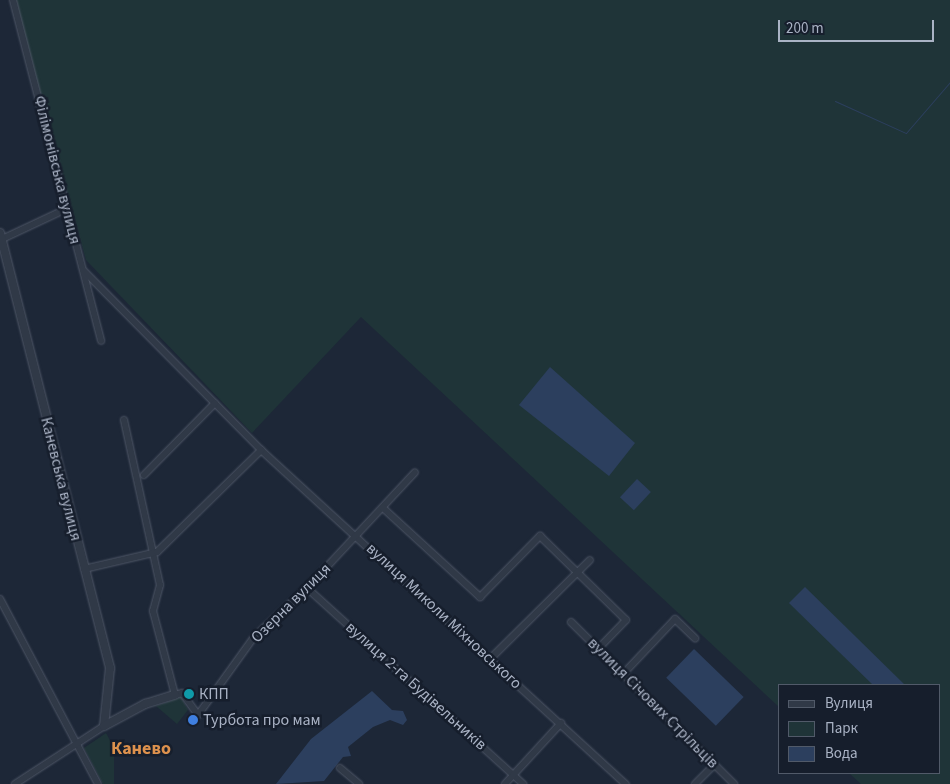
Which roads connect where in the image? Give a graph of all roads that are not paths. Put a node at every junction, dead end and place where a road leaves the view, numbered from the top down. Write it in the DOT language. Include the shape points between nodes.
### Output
graph roads {
  1 [pos="13,0"];
  2 [pos="66,209"];
  3 [pos="0,237"];
  4 [pos="84,271"];
  5 [pos="101,340"];
  6 [pos="215,403"];
  7 [pos="124,420"];
  8 [pos="261,450"];
  9 [pos="415,472"];
  10 [pos="144,475"];
  11 [pos="383,508"];
  12 [pos="358,536"];
  13 [pos="153,553"];
  14 [pos="590,560"];
  15 [pos="84,569"];
  16 [pos="578,572"];
  17 [pos="308,588"];
  18 [pos="0,599"];
  19 [pos="572,622"];
  20 [pos="695,638"];
  21 [pos="598,649"];
  22 [pos="491,658"];
  23 [pos="624,673"];
  24 [pos="176,695"];
  25 [pos="561,723"];
  26 [pos="104,726"];
  27 [pos="79,742"];
  28 [pos="714,765"];
  29 [pos="340,768"];
  30 [pos="514,775"];
  31 [pos="15,784"];
  32 [pos="98,784"];
  33 [pos="358,784"];
  34 [pos="505,784"];
  35 [pos="523,784"];
  36 [pos="626,784"];
  37 [pos="695,784"];
  38 [pos="734,784"];
  1 -- 2 [label="street, Філімонівська вулиця"];
  2 -- 3 [label="street"];
  2 -- 4 [label="street, Філімонівська вулиця"];
  3 -- 15 [label="street, Каневська вулиця"];
  4 -- 5 [label="street, Філімонівська вулиця"];
  4 -- 6 [label="street, вулиця Миколи Міхновського"];
  6 -- 8 [label="street, вулиця Миколи Міхновського"];
  6 -- 10 [label="street"];
  7 -- 13 [label="street"];
  8 -- 12 [label="street, вулиця Миколи Міхновського"];
  8 -- 13 [label="street"];
  9 -- 11 [label="street, Озерна вулиця"];
  11 -- 12 [label="street, Озерна вулиця"];
  11 -- 16 [label="street" via="480,597 540,536"];
  12 -- 17 [label="street, Озерна вулиця"];
  12 -- 22 [label="street, вулиця Миколи Міхновського"];
  13 -- 15 [label="street"];
  13 -- 24 [label="street" via="160,585 153,610"];
  14 -- 16 [label="street"];
  15 -- 26 [label="street, Каневська вулиця" via="110,668"];
  16 -- 21 [label="street" via="626,620"];
  16 -- 22 [label="street"];
  17 -- 24 [label="street, Озерна вулиця" via="254,637 198,715 182,693"];
  17 -- 30 [label="street, вулиця 2-га Будівельників"];
  18 -- 27 [label="street"];
  19 -- 21 [label="street, вулиця Січових Стрільців"];
  20 -- 23 [label="street" via="675,619"];
  21 -- 23 [label="street, вулиця Січових Стрільців"];
  22 -- 25 [label="street, вулиця Миколи Міхновського"];
  23 -- 28 [label="street, вулиця Січових Стрільців"];
  24 -- 26 [label="street" via="145,704"];
  25 -- 30 [label="street"];
  25 -- 36 [label="street, вулиця Миколи Міхновського"];
  26 -- 27 [label="street"];
  27 -- 31 [label="street"];
  27 -- 32 [label="street"];
  28 -- 37 [label="street"];
  28 -- 38 [label="street, вулиця Січових Стрільців"];
  29 -- 33 [label="street"];
  30 -- 34 [label="street"];
  30 -- 35 [label="street, вулиця 2-га Будівельників"];
}
